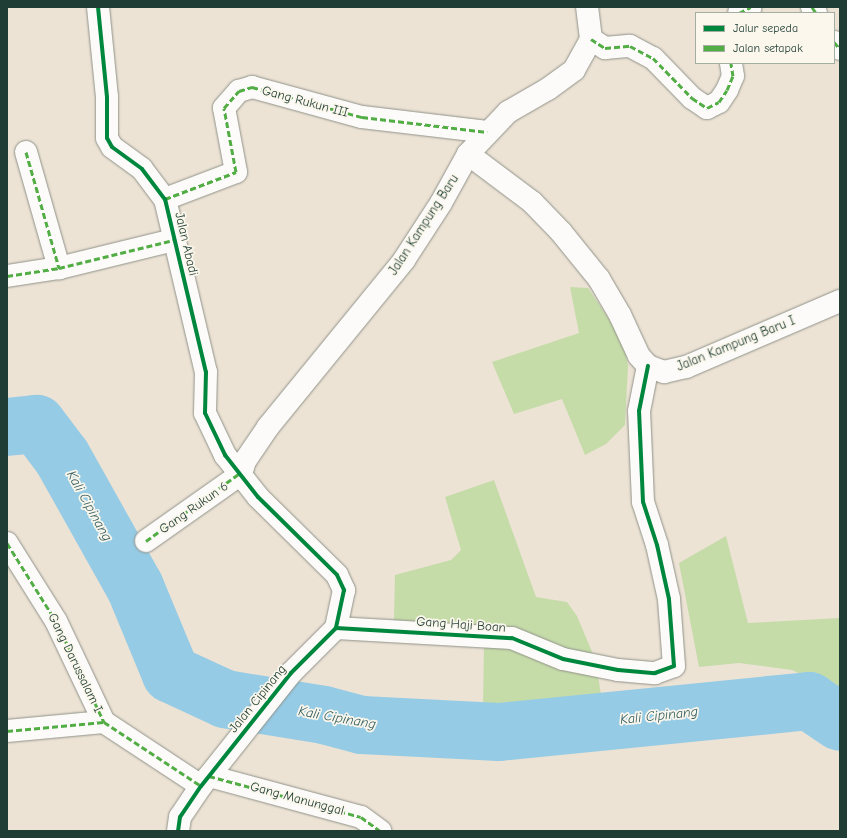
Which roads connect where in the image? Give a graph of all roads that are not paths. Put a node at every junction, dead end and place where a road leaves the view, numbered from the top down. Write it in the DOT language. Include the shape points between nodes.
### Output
graph roads {
  1 [pos="98,7"];
  2 [pos="587,7"];
  3 [pos="751,7"];
  4 [pos="741,12"];
  5 [pos="591,39"];
  6 [pos="731,64"];
  7 [pos="488,132"];
  8 [pos="26,152"];
  9 [pos="468,154"];
  10 [pos="165,199"];
  11 [pos="174,240"];
  12 [pos="59,268"];
  13 [pos="7,276"];
  14 [pos="840,301"];
  15 [pos="648,366"];
  16 [pos="242,474"];
  17 [pos="146,541"];
  18 [pos="7,543"];
  19 [pos="336,628"];
  20 [pos="104,722"];
  21 [pos="7,731"];
  22 [pos="205,781"];
  23 [pos="178,831"];
  24 [pos="380,831"];
  1 -- 10 [label="street, Jalan Abadi" via="108,143 140,166"];
  2 -- 5 [label="street"];
  3 -- 4 [label="street"];
  5 -- 6 [label="street" via="605,48 630,46 653,58 692,98 707,108 719,102 727,90 733,76"];
  5 -- 7 [label="street, Jalan Kampung Baru" via="574,70 508,112"];
  7 -- 9 [label="street, Jalan Kampung Baru"];
  7 -- 10 [label="street, Gang Rukun III" via="362,117 252,87 239,91 224,108 236,172"];
  8 -- 12 [label="street"];
  9 -- 15 [label="street" via="532,202 561,232 599,279 620,315 638,356"];
  9 -- 16 [label="street, Jalan Kampung Baru" via="441,203 404,260 268,427 245,460"];
  10 -- 11 [label="street, Jalan Abadi"];
  11 -- 12 [label="street"];
  11 -- 16 [label="street, Jalan Abadi" via="206,372 206,413 225,455"];
  12 -- 13 [label="street"];
  14 -- 15 [label="street, Jalan Kampung Baru I" via="686,367 664,372"];
  15 -- 19 [label="street, Gang Haji Boan" via="639,411 644,502 669,599 674,666 655,673 618,670 563,659 512,638"];
  16 -- 17 [label="street, Gang Rukun 6"];
  16 -- 19 [label="street" via="258,497 337,575 344,590"];
  18 -- 20 [label="street, Gang Darussalam I" via="56,621"];
  19 -- 22 [label="street, Jalan Cipinang" via="290,673"];
  20 -- 21 [label="street, Gang Darussalam I"];
  20 -- 22 [label="street, Gang Darussalam I"];
  22 -- 23 [label="street, Jalan Cipinang" via="180,817"];
  22 -- 24 [label="street, Gang Manunggal" via="353,815"];
}
